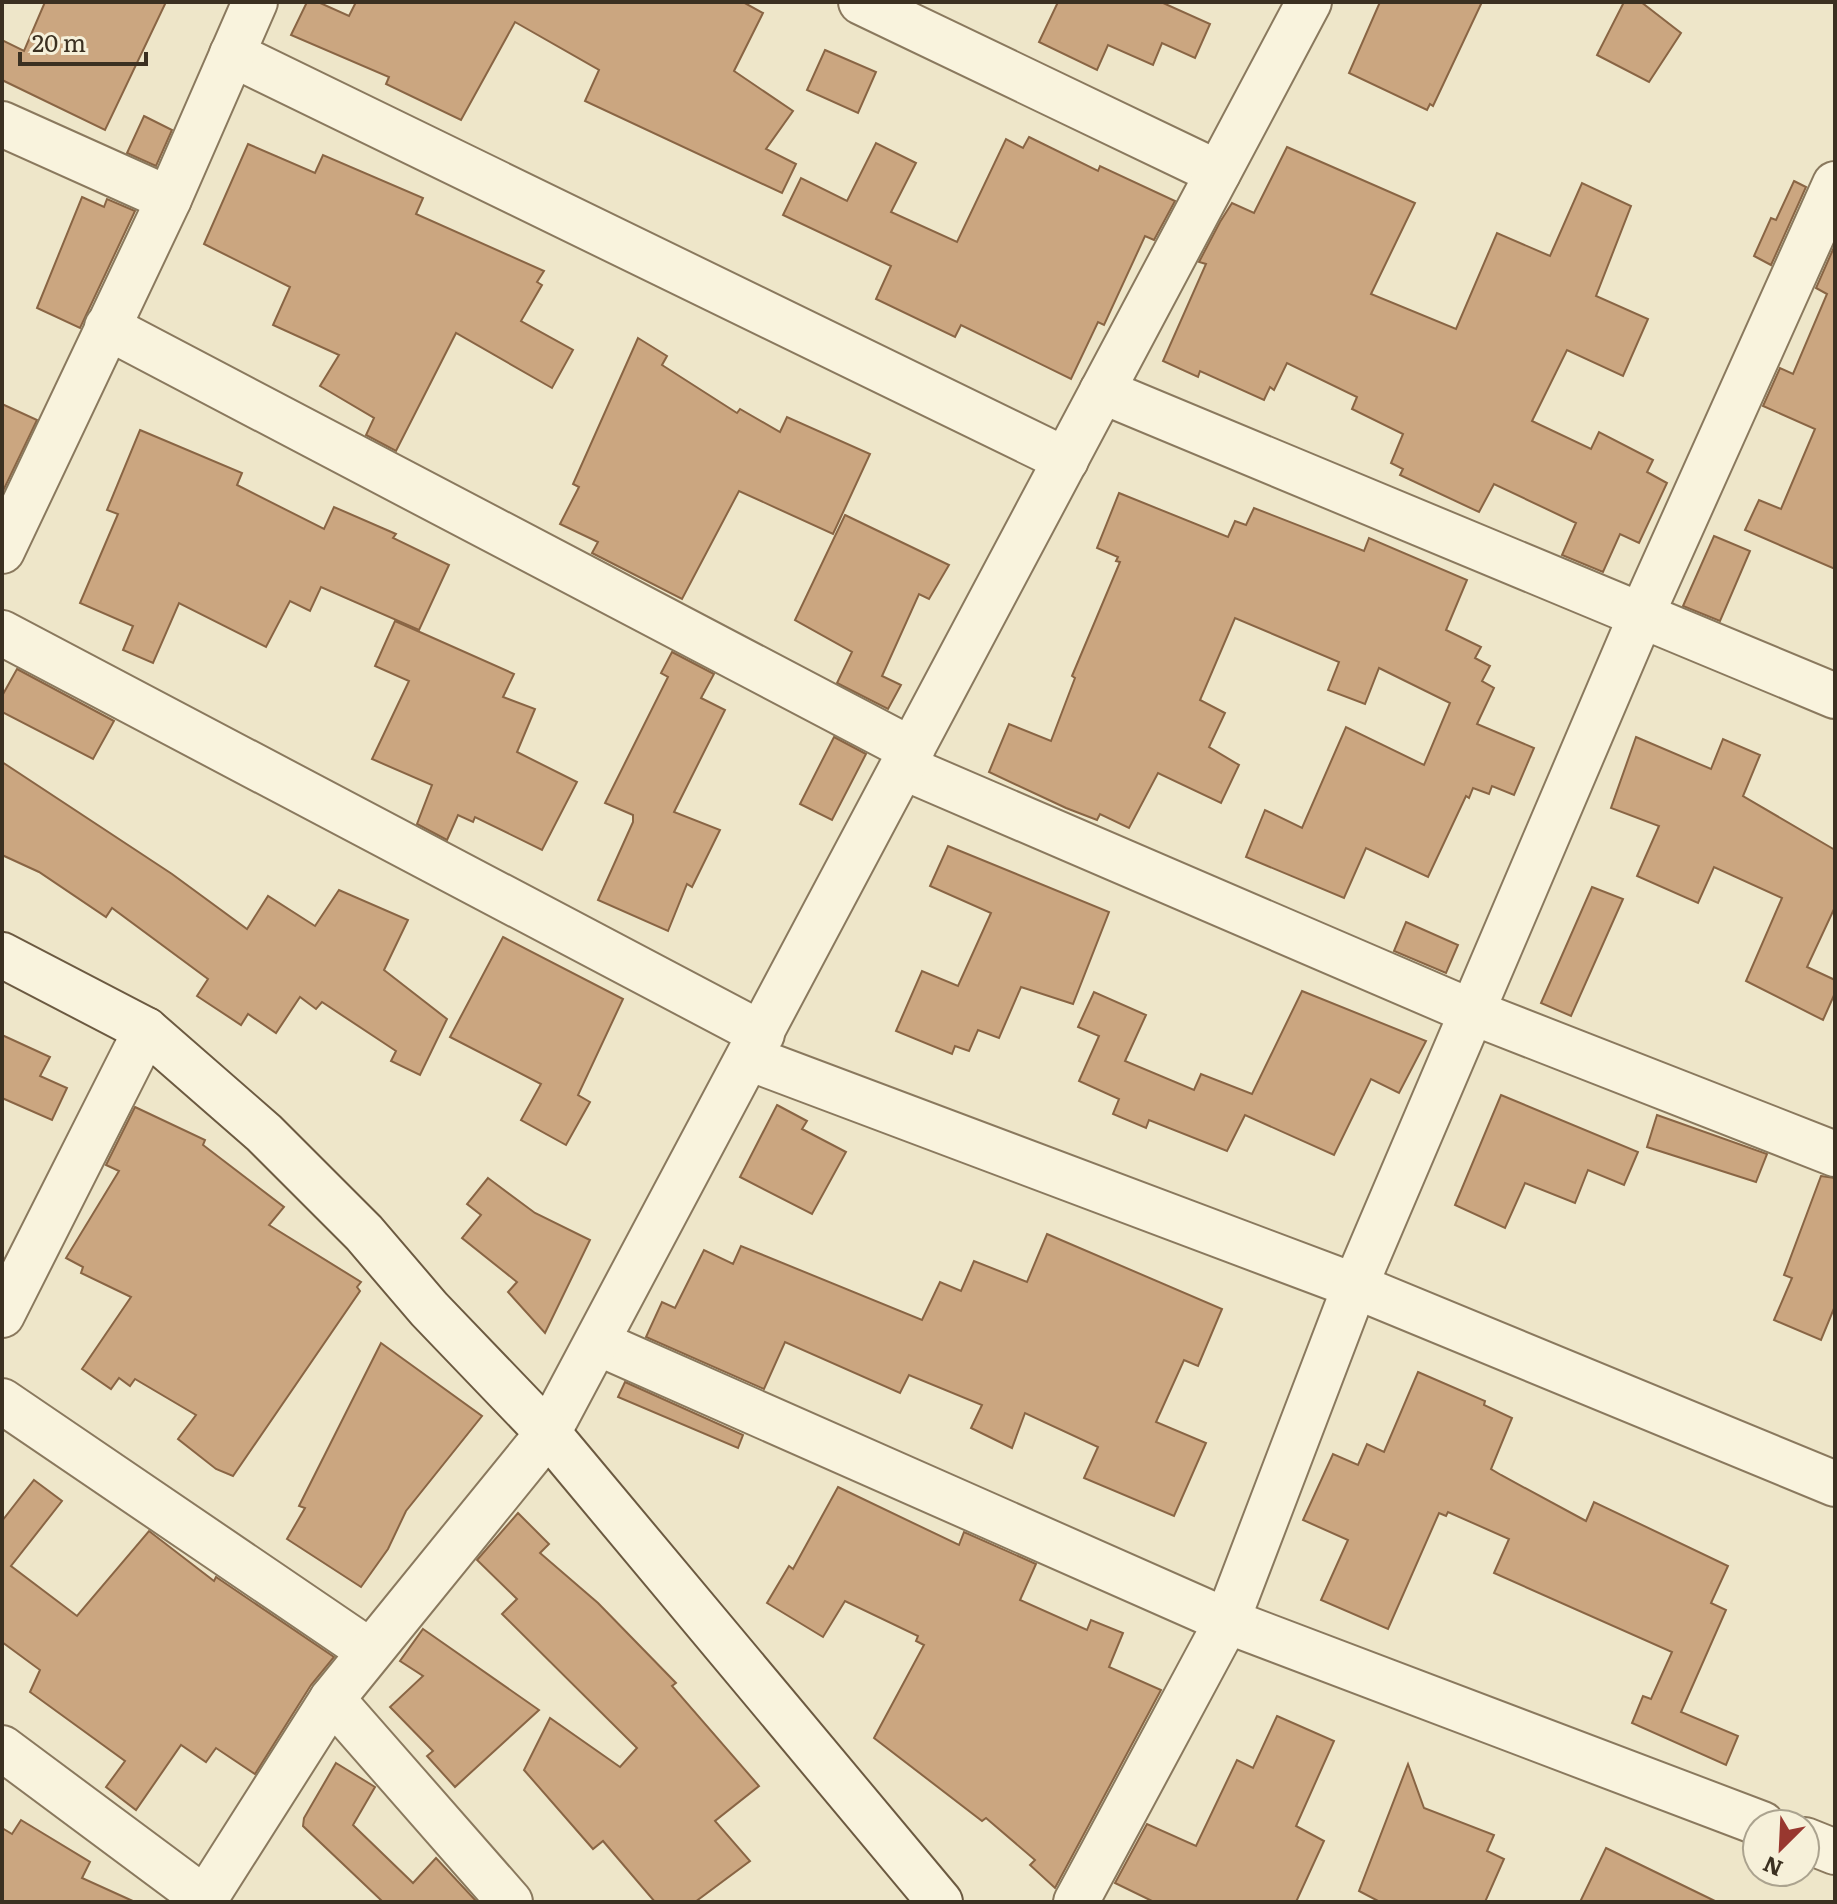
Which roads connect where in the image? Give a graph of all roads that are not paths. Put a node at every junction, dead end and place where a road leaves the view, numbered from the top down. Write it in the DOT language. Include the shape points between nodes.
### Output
graph roads {
  1 [pos="255,2"];
  2 [pos="861,2"];
  3 [pos="1309,2"];
  4 [pos="232,54"];
  5 [pos="2,124"];
  6 [pos="1218,173"];
  7 [pos="1835,184"];
  8 [pos="169,199"];
  9 [pos="107,327"];
  10 [pos="1102,391"];
  11 [pos="1066,460"];
  12 [pos="2,551"];
  13 [pos="1641,616"];
  14 [pos="2,633"];
  15 [pos="1835,696"];
  16 [pos="908,758"];
  17 [pos="2,955"];
  18 [pos="1472,1012"];
  19 [pos="146,1030"];
  20 [pos="755,1046"];
  21 [pos="1835,1154"];
  22 [pos="1355,1286"];
  23 [pos="2,1315"];
  24 [pos="598,1343"];
  25 [pos="2,1401"];
  26 [pos="548,1433"];
  27 [pos="1835,1484"];
  28 [pos="1227,1621"];
  29 [pos="368,1650"];
  30 [pos="332,1699"];
  31 [pos="2,1748"];
  32 [pos="1741,1816"];
  33 [pos="204,1900"];
  34 [pos="510,1902"];
  35 [pos="940,1902"];
  36 [pos="1076,1902"];
  1 -- 4 [label="street"];
  2 -- 6 [label="street"];
  3 -- 6 [label="street"];
  4 -- 8 [label="street"];
  4 -- 11 [label="street"];
  5 -- 8 [label="street"];
  6 -- 10 [label="street"];
  7 -- 13 [label="street"];
  8 -- 9 [label="street"];
  9 -- 12 [label="street"];
  9 -- 16 [label="street"];
  10 -- 11 [label="street"];
  10 -- 13 [label="street"];
  11 -- 16 [label="street"];
  13 -- 15 [label="street"];
  13 -- 18 [label="street"];
  14 -- 20 [label="street"];
  16 -- 18 [label="street"];
  16 -- 20 [label="street"];
  17 -- 19 [label="street"];
  18 -- 21 [label="street"];
  18 -- 22 [label="street"];
  19 -- 23 [label="street"];
  19 -- 26 [label="street" via="264,1133 353,1222"];
  20 -- 22 [label="street"];
  20 -- 24 [label="street"];
  22 -- 27 [label="street"];
  22 -- 28 [label="street"];
  24 -- 26 [label="street"];
  24 -- 28 [label="street"];
  25 -- 29 [label="street"];
  26 -- 29 [label="street"];
  26 -- 35 [label="street"];
  28 -- 32 [label="street"];
  28 -- 36 [label="street"];
  29 -- 30 [label="street"];
  30 -- 33 [label="street"];
  30 -- 34 [label="street"];
  31 -- 33 [label="street"];
}
